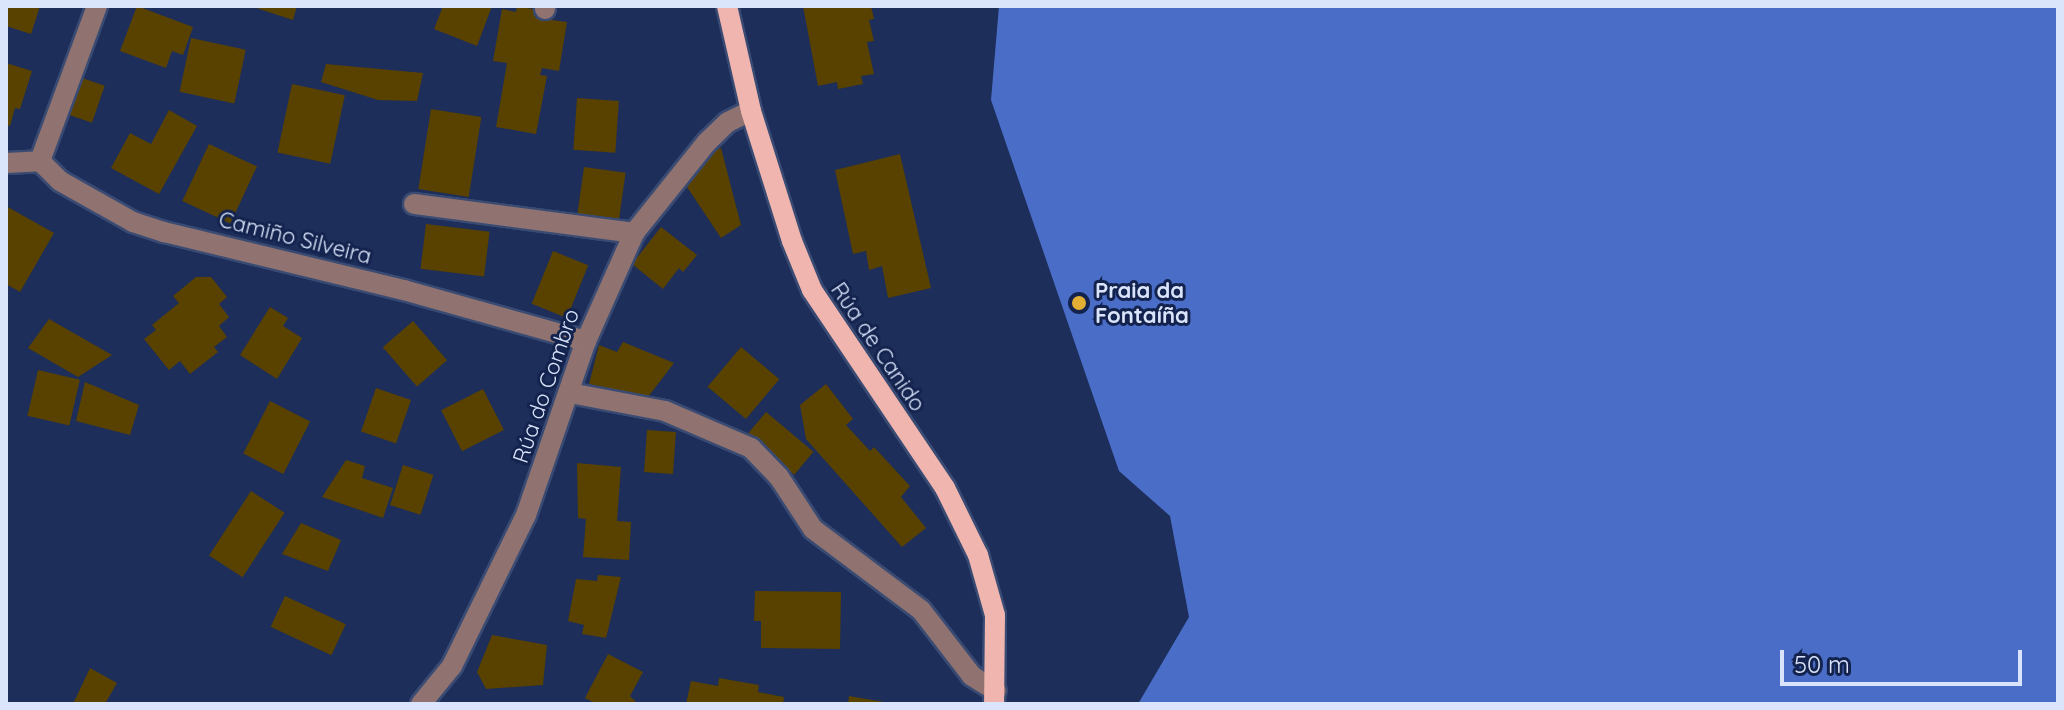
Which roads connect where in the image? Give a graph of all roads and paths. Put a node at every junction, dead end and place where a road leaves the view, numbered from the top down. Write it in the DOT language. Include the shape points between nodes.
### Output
graph roads {
  1 [pos="97,6"];
  2 [pos="727,6"];
  3 [pos="751,111"];
  4 [pos="40,161"];
  5 [pos="6,163"];
  6 [pos="414,204"];
  7 [pos="634,233"];
  8 [pos="586,341"];
  9 [pos="570,393"];
  10 [pos="995,697"];
  11 [pos="421,704"];
  1 -- 4 [label="street"];
  2 -- 3 [label="main road, Rúa de Canido"];
  3 -- 7 [label="street, Rúa do Combro" via="728,122 706,143"];
  3 -- 10 [label="main road, Rúa de Canido" via="812,290 945,488 978,555 995,615"];
  4 -- 5 [label="street"];
  4 -- 8 [label="street, Camiño Silveira" via="60,181 133,222"];
  6 -- 7 [label="street"];
  7 -- 8 [label="street, Rúa do Combro"];
  8 -- 9 [label="street, Rúa do Combro"];
  9 -- 10 [label="street" via="665,411 751,448 779,477 813,529 921,610"];
  9 -- 11 [label="street, Rúa do Combro" via="526,515 479,617 452,666"];
}
